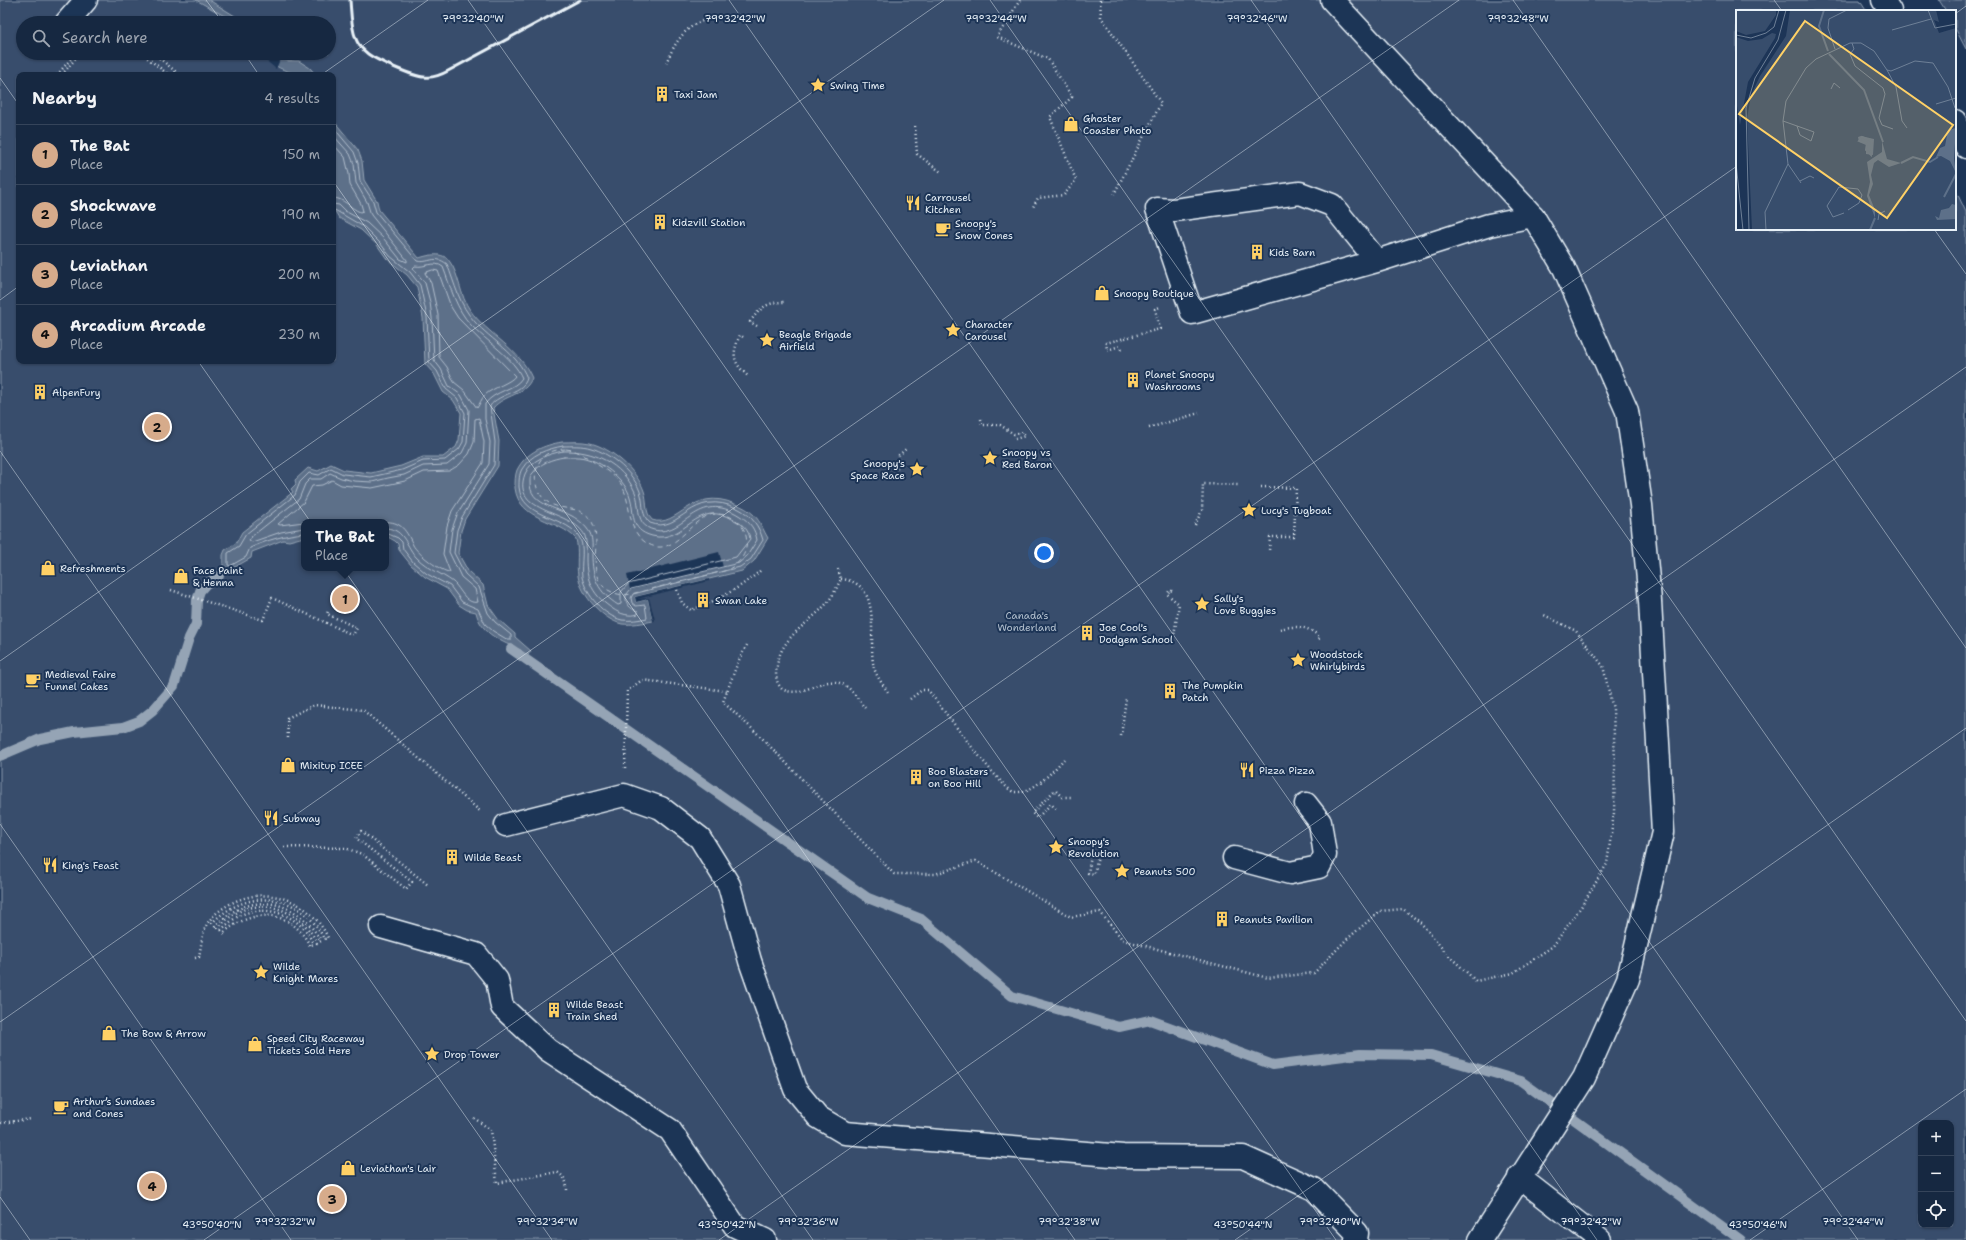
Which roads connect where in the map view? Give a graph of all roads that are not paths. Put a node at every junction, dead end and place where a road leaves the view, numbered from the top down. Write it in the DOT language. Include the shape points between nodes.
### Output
graph roads {
  1 [pos="86,0"];
  2 [pos="1332,0"];
  3 [pos="1883,0"];
  4 [pos="1889,10"];
  5 [pos="72,16"];
  6 [pos="1956,123"];
  7 [pos="1966,147"];
  8 [pos="1533,216"];
  9 [pos="1377,261"];
  10 [pos="1306,804"];
  11 [pos="497,821"];
  12 [pos="1234,858"];
  13 [pos="380,927"];
  14 [pos="1519,1177"];
  15 [pos="765,1240"];
  16 [pos="1356,1240"];
  17 [pos="1480,1240"];
  18 [pos="1600,1240"];
  1 -- 5 [label="main road"];
  2 -- 8 [label="main road"];
  3 -- 4 [label="main road"];
  6 -- 7 [label="main road"];
  8 -- 9 [label="main road" via="1489,225"];
  8 -- 14 [label="main road" via="1564,268 1627,411 1641,505 1650,609 1663,832 1628,979 1584,1078"];
  9 -- 9 [label="main road" via="1332,205 1300,193 1174,210 1157,210 1192,314"];
  10 -- 12 [label="main road" via="1320,822 1325,854 1319,867 1290,873"];
  11 -- 16 [label="main road" via="624,795 661,808 700,838 728,884 750,961 795,1090 818,1117 845,1133 1123,1156 1243,1156 1314,1189 1357,1233"];
  13 -- 15 [label="main road" via="476,954 497,980 502,1007 548,1050 670,1130 735,1226"];
  14 -- 17 [label="main road"];
  14 -- 18 [label="main road"];
}
